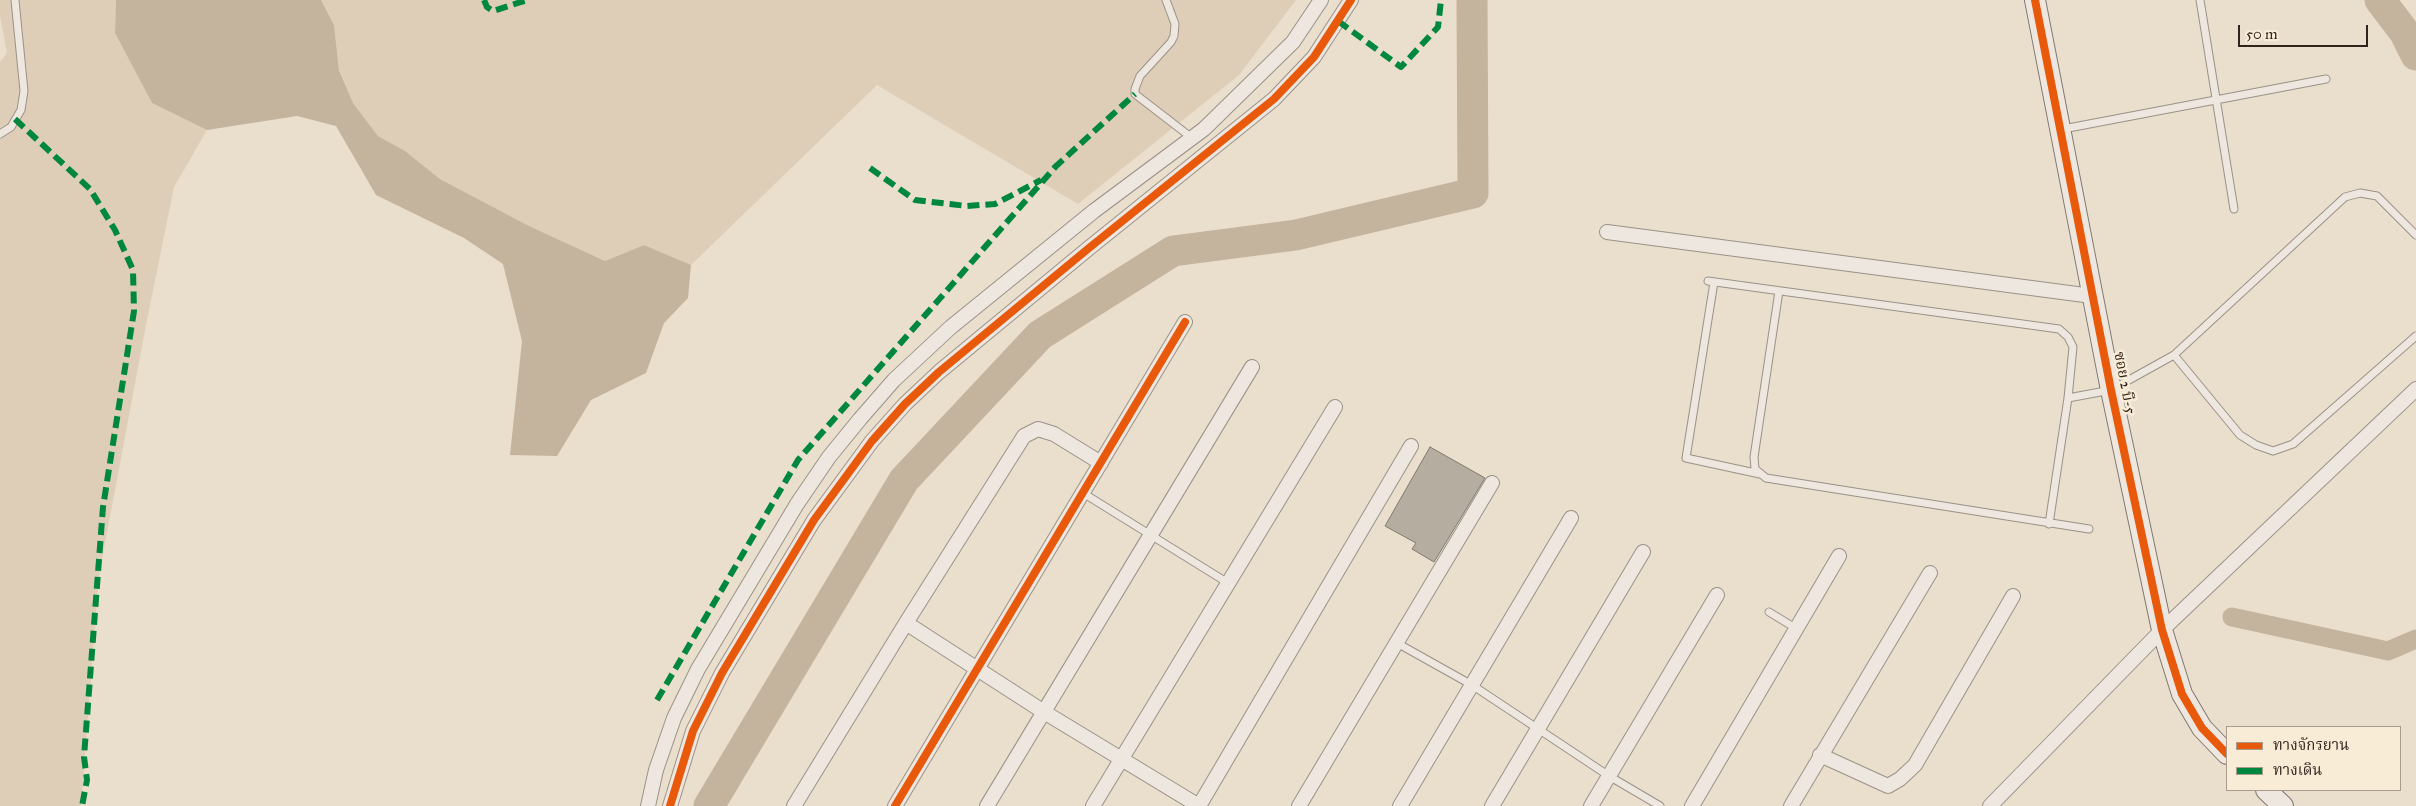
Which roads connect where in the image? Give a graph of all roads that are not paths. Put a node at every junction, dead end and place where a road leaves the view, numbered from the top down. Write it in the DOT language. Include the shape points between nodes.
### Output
graph roads {
  1 [pos="15,0"];
  2 [pos="1166,0"];
  3 [pos="1321,0"];
  4 [pos="1351,0"];
  5 [pos="2035,0"];
  6 [pos="2200,0"];
  7 [pos="2326,79"];
  8 [pos="2216,100"];
  9 [pos="2060,130"];
  10 [pos="0,134"];
  11 [pos="1192,138"];
  12 [pos="2234,209"];
  13 [pos="1607,232"];
  14 [pos="2416,235"];
  15 [pos="1779,291"];
  16 [pos="2092,296"];
  17 [pos="1185,322"];
  18 [pos="2416,336"];
  19 [pos="2174,355"];
  20 [pos="1252,367"];
  21 [pos="2416,389"];
  22 [pos="2111,390"];
  23 [pos="2068,398"];
  24 [pos="1335,407"];
  25 [pos="1411,446"];
  26 [pos="1101,463"];
  27 [pos="1760,474"];
  28 [pos="1492,483"];
  29 [pos="1083,493"];
  30 [pos="1571,518"];
  31 [pos="2049,524"];
  32 [pos="2089,529"];
  33 [pos="1151,535"];
  34 [pos="1643,552"];
  35 [pos="1839,556"];
  36 [pos="1930,573"];
  37 [pos="1228,583"];
  38 [pos="1716,595"];
  39 [pos="2013,596"];
  40 [pos="1769,612"];
  41 [pos="906,623"];
  42 [pos="1797,628"];
  43 [pos="2162,630"];
  44 [pos="1397,643"];
  45 [pos="978,668"];
  46 [pos="1472,685"];
  47 [pos="1044,712"];
  48 [pos="1539,729"];
  49 [pos="2226,753"];
  50 [pos="1820,756"];
  51 [pos="1121,759"];
  52 [pos="1609,776"];
  53 [pos="2267,791"];
  54 [pos="648,806"];
  55 [pos="670,806"];
  56 [pos="794,806"];
  57 [pos="894,806"];
  58 [pos="987,806"];
  59 [pos="1093,806"];
  60 [pos="1199,806"];
  61 [pos="1299,806"];
  62 [pos="1400,806"];
  63 [pos="1492,806"];
  64 [pos="1591,806"];
  65 [pos="1660,806"];
  66 [pos="1692,806"];
  67 [pos="1791,806"];
  68 [pos="1990,806"];
  69 [pos="2283,806"];
  1 -- 10 [label="lane" via="24,91 21,110 11,127"];
  2 -- 11 [label="lane" via="1174,24 1174,36 1140,76 1135,94"];
  3 -- 11 [label="street" via="1293,42"];
  4 -- 55 [label="street" via="1314,57 1274,99 939,372 872,441 814,520 722,673 693,731"];
  5 -- 9 [label="street, ซอย 2 บี-5"];
  6 -- 8 [label="lane"];
  7 -- 8 [label="lane"];
  8 -- 9 [label="lane"];
  8 -- 12 [label="lane"];
  9 -- 16 [label="street, ซอย 2 บี-5"];
  11 -- 54 [label="street" via="1094,211 951,327 894,380 860,418 797,504 698,669 674,718 656,770"];
  13 -- 16 [label="street"];
  14 -- 19 [label="lane" via="2377,196 2360,193 2345,197"];
  15 -- 23 [label="lane" via="2058,329 2068,337 2073,347"];
  15 -- 27 [label="lane" via="1754,457"];
  15 -- 27 [label="lane" via="1711,281 1686,458"];
  16 -- 22 [label="street, ซอย 2 บี-5"];
  17 -- 26 [label="street"];
  18 -- 19 [label="lane" via="2293,444 2274,451 2240,435"];
  19 -- 22 [label="lane"];
  20 -- 33 [label="street"];
  21 -- 43 [label="street"];
  22 -- 23 [label="lane"];
  22 -- 43 [label="street, ซอย 2 บี-5"];
  23 -- 31 [label="lane"];
  24 -- 37 [label="street"];
  25 -- 60 [label="street"];
  26 -- 29 [label="street"];
  26 -- 41 [label="street" via="1054,434 1038,429 1024,436"];
  27 -- 31 [label="lane" via="1776,481"];
  28 -- 44 [label="street"];
  29 -- 33 [label="lane"];
  29 -- 45 [label="street"];
  30 -- 46 [label="street"];
  31 -- 32 [label="lane"];
  33 -- 37 [label="lane"];
  33 -- 47 [label="street"];
  34 -- 48 [label="street"];
  35 -- 42 [label="street"];
  36 -- 50 [label="street"];
  37 -- 51 [label="street"];
  38 -- 52 [label="street"];
  39 -- 50 [label="street" via="1915,765 1900,779 1888,786"];
  40 -- 42 [label="lane"];
  41 -- 45 [label="street"];
  41 -- 56 [label="street"];
  42 -- 66 [label="street"];
  43 -- 49 [label="street, ซอย 2 บี-5" via="2182,694 2202,728"];
  43 -- 68 [label="street"];
  44 -- 46 [label="lane"];
  44 -- 61 [label="street"];
  45 -- 47 [label="street"];
  45 -- 57 [label="street"];
  46 -- 48 [label="lane"];
  46 -- 62 [label="street"];
  47 -- 51 [label="street"];
  47 -- 58 [label="street"];
  48 -- 52 [label="lane"];
  48 -- 63 [label="street"];
  50 -- 67 [label="street"];
  51 -- 59 [label="street"];
  51 -- 60 [label="street"];
  52 -- 64 [label="street"];
  52 -- 65 [label="lane"];
  53 -- 69 [label="street"];
}
